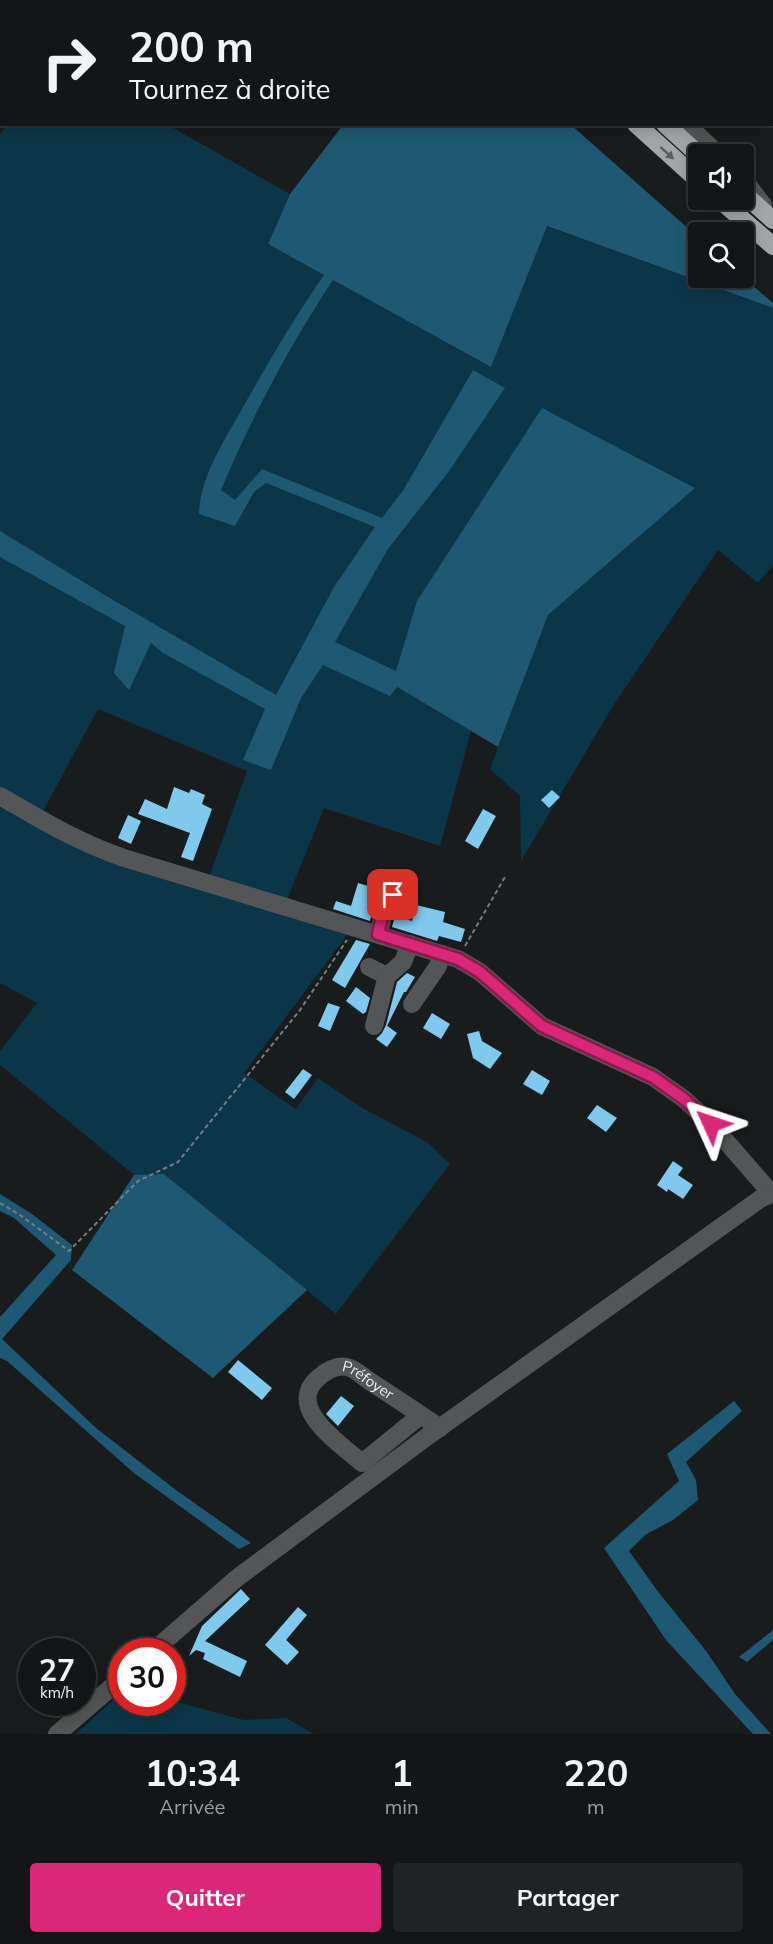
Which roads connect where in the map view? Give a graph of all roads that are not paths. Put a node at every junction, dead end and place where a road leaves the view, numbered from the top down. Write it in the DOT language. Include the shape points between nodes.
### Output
graph roads {
  1 [pos="638,126"];
  2 [pos="667,126"];
  3 [pos="688,126"];
  4 [pos="707,144"];
  5 [pos="688,145"];
  6 [pos="688,171"];
  7 [pos="754,194"];
  8 [pos="754,204"];
  9 [pos="732,210"];
  10 [pos="773,220"];
  11 [pos="773,246"];
  12 [pos="0,796"];
  13 [pos="401,897"];
  14 [pos="378,934"];
  15 [pos="410,944"];
  16 [pos="450,957"];
  17 [pos="369,967"];
  18 [pos="387,976"];
  19 [pos="412,1004"];
  20 [pos="374,1026"];
  21 [pos="772,1193"];
  22 [pos="421,1415"];
  23 [pos="440,1428"];
  24 [pos="168,1638"];
  25 [pos="108,1690"];
  26 [pos="57,1734"];
  1 -- 6 [label="highway, one-way"];
  2 -- 5 [label="highway"];
  3 -- 4 [label="street"];
  7 -- 10 [label="street"];
  8 -- 10 [label="highway"];
  9 -- 11 [label="highway"];
  12 -- 14 [label="street" via="91,847"];
  13 -- 14 [label="street" via="388,898"];
  14 -- 15 [label="street"];
  15 -- 16 [label="street"];
  15 -- 18 [label="street" via="403,962"];
  16 -- 19 [label="street" via="438,966"];
  16 -- 21 [label="street" via="480,972 542,1026 653,1077 684,1099"];
  17 -- 18 [label="street"];
  18 -- 20 [label="street"];
  21 -- 23 [label="street"];
  22 -- 22 [label="street, Préfoyer" via="346,1367 323,1374 308,1394 314,1418 322,1429 362,1463"];
  22 -- 23 [label="street, Préfoyer"];
  23 -- 24 [label="street" via="237,1578"];
  25 -- 26 [label="street"];
}
